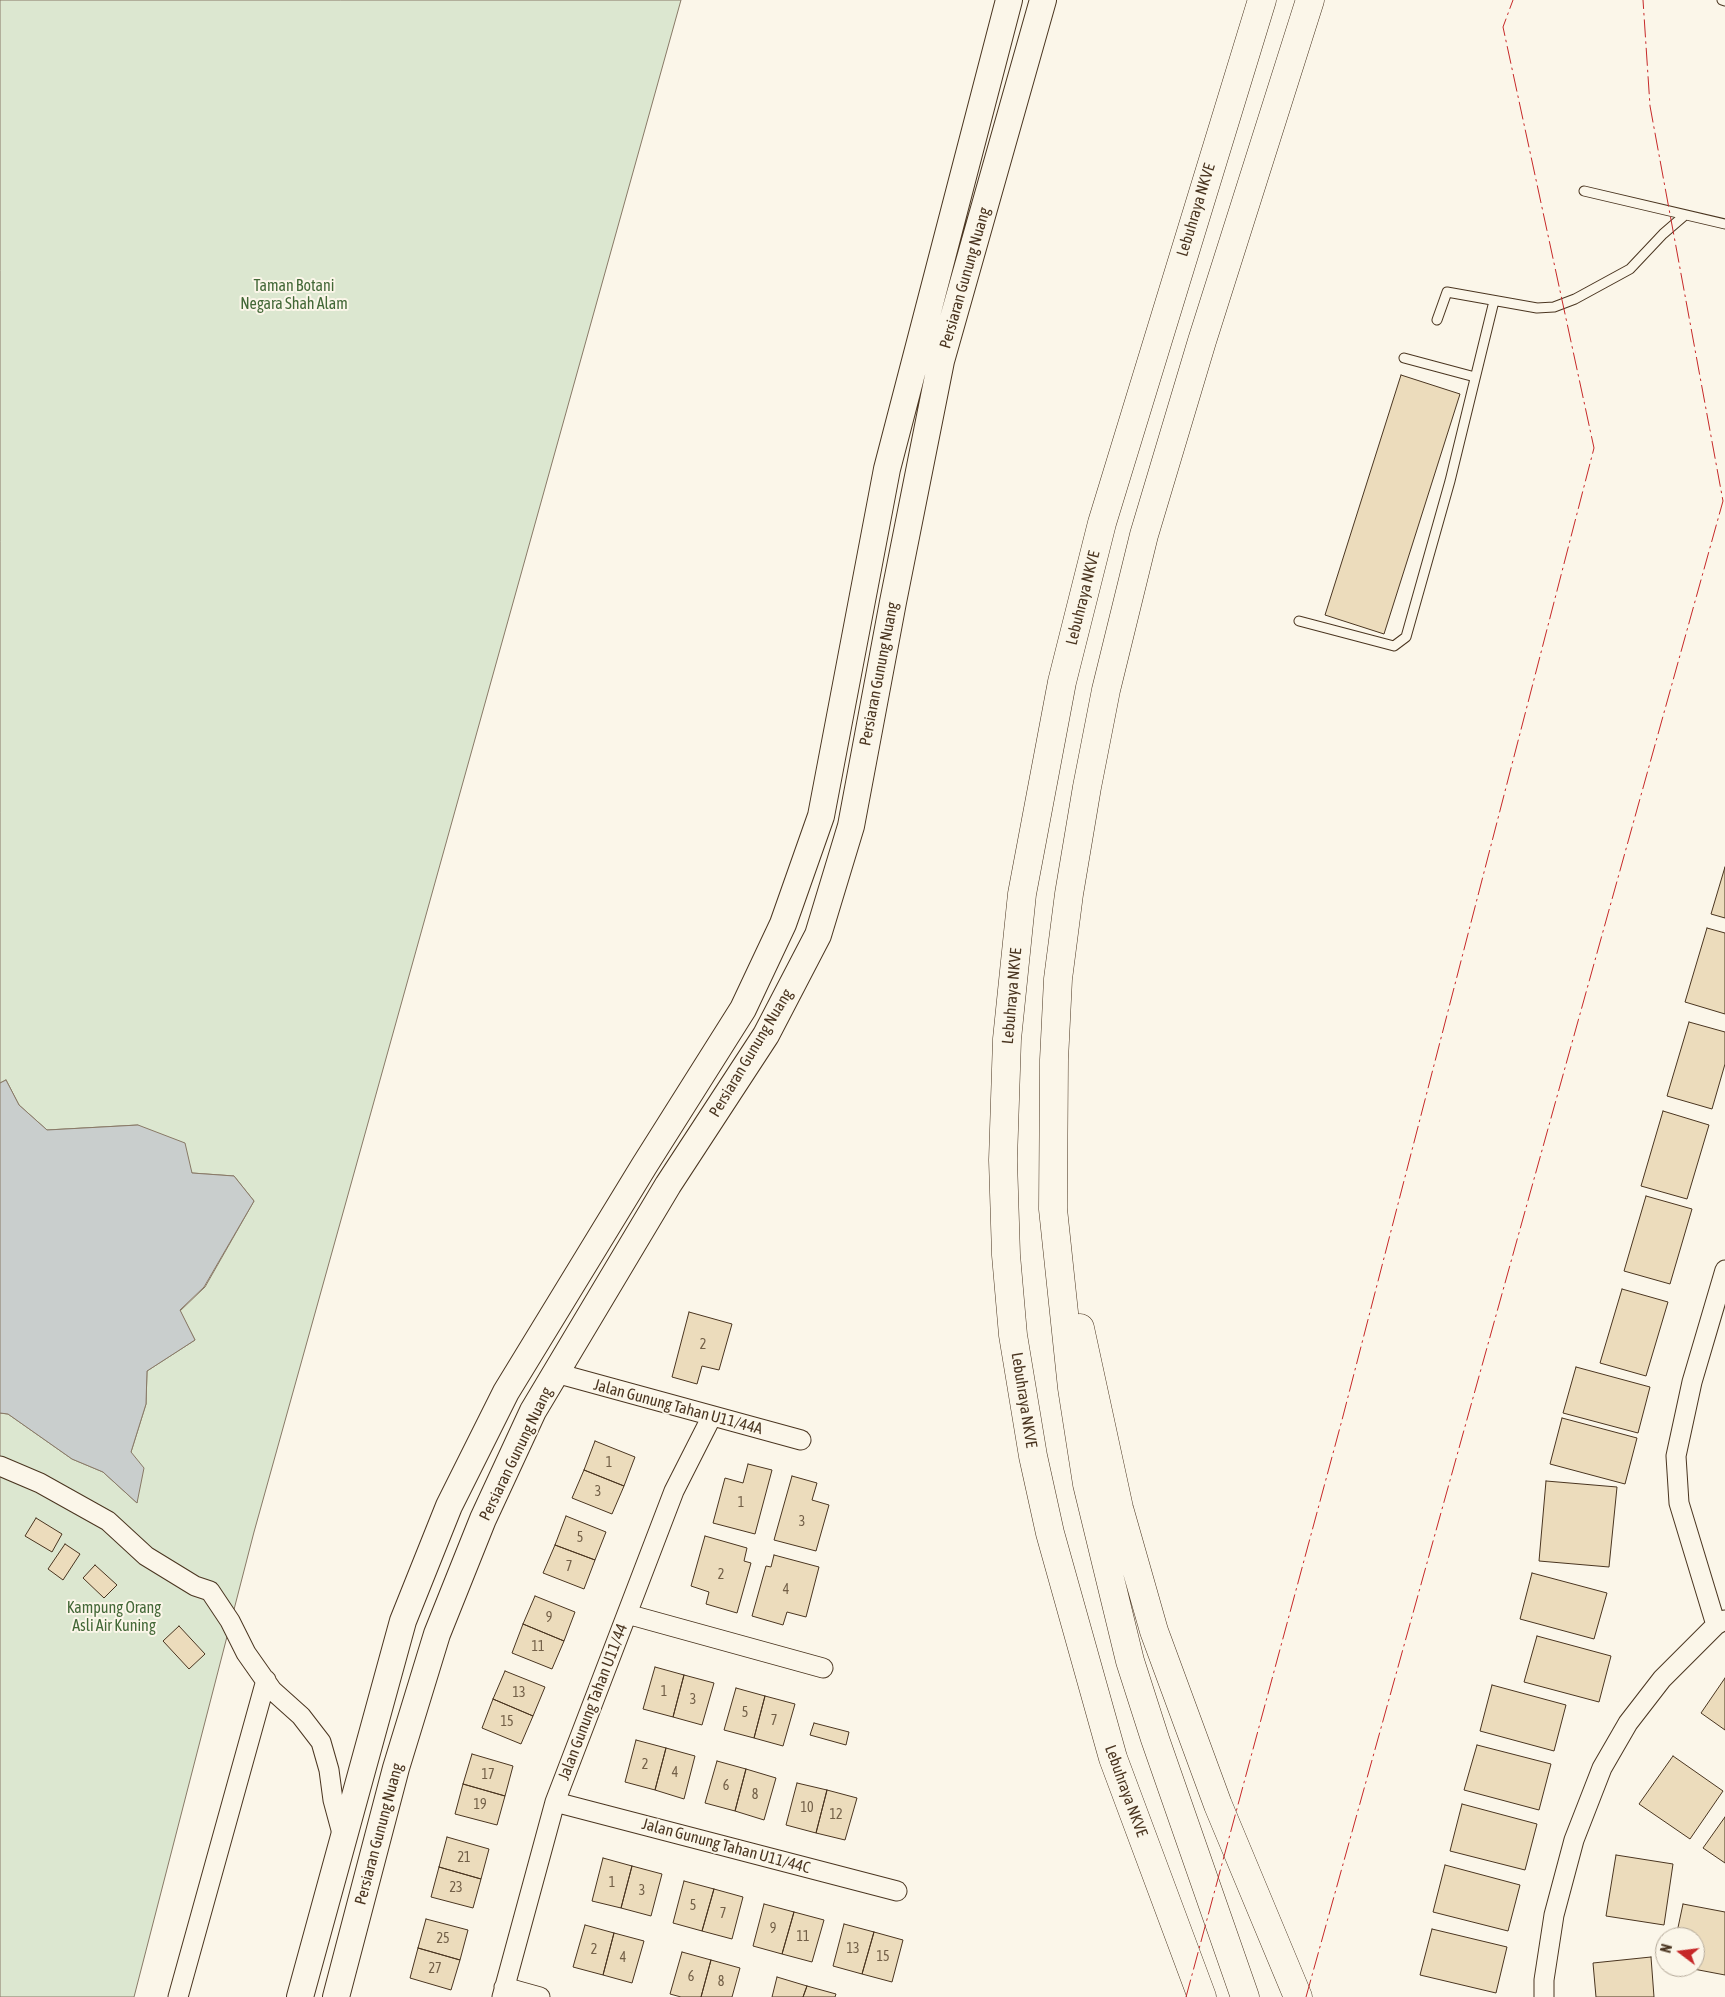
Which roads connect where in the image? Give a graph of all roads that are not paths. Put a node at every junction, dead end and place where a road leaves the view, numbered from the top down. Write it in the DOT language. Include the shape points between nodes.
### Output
graph roads {
  1 [pos="1009,0"];
  2 [pos="1043,0"];
  3 [pos="1262,0"];
  4 [pos="1310,0"];
  5 [pos="1584,191"];
  6 [pos="1685,215"];
  7 [pos="1725,224"];
  8 [pos="1494,300"];
  9 [pos="1437,320"];
  10 [pos="1404,358"];
  11 [pos="1475,377"];
  12 [pos="1300,621"];
  13 [pos="1053,1209"];
  14 [pos="1725,1270"];
  15 [pos="556,1373"];
  16 [pos="712,1416"];
  17 [pos="800,1440"];
  18 [pos="0,1466"];
  19 [pos="627,1614"];
  20 [pos="1721,1622"];
  21 [pos="823,1668"];
  22 [pos="266,1680"];
  23 [pos="555,1802"];
  24 [pos="343,1838"];
  25 [pos="897,1891"];
  26 [pos="503,1992"];
  27 [pos="178,1997"];
  28 [pos="300,1997"];
  29 [pos="336,1997"];
  30 [pos="540,1997"];
  31 [pos="1202,1997"];
  32 [pos="1245,1997"];
  33 [pos="1298,1997"];
  34 [pos="1544,1997"];
  1 -- 24 [label="street, Persiaran Gunung Nuang" via="886,469 820,816 783,924 743,1009 506,1392 448,1506 403,1621"];
  2 -- 15 [label="street, Persiaran Gunung Nuang" via="941,361 851,826 818,935 766,1035 668,1185"];
  3 -- 31 [label="highway, Lebuhraya NKVE" via="1102,523 1062,682 1022,894 1007,1039 1003,1160 1013,1335 1033,1456 1050,1533 1113,1758"];
  4 -- 13 [label="highway" via="1144,535 1106,690 1074,865 1058,979"];
  5 -- 6 [label="lane"];
  6 -- 7 [label="lane"];
  6 -- 8 [label="lane" via="1630,269 1575,299 1554,307 1537,308"];
  8 -- 9 [label="lane" via="1446,292"];
  8 -- 11 [label="lane"];
  10 -- 11 [label="lane"];
  11 -- 12 [label="lane" via="1450,481 1406,637 1394,646"];
  13 -- 32 [label="highway" via="1072,1388 1087,1484 1109,1579 1155,1739"];
  13 -- 33 [label="highway" via="1119,1508 1154,1631 1218,1805"];
  14 -- 20 [label="street" via="1692,1382 1676,1456 1679,1503"];
  15 -- 16 [label="street, Jalan Gunung Tahan U11/44A"];
  15 -- 29 [label="street, Persiaran Gunung Nuang" via="533,1411 483,1519 437,1634 396,1768"];
  16 -- 17 [label="street, Jalan Gunung Tahan U11/44A"];
  16 -- 19 [label="street, Jalan Gunung Tahan U11/44" via="674,1491"];
  18 -- 22 [label="street" via="40,1483 108,1521 146,1556 195,1586 210,1591"];
  19 -- 21 [label="street"];
  19 -- 23 [label="street, Jalan Gunung Tahan U11/44"];
  20 -- 34 [label="street" via="1662,1680 1628,1723 1602,1768 1574,1840 1554,1915"];
  22 -- 24 [label="street" via="321,1742"];
  22 -- 27 [label="street"];
  23 -- 25 [label="street, Jalan Gunung Tahan U11/44C"];
  23 -- 26 [label="street, Jalan Gunung Tahan U11/44"];
  24 -- 28 [label="street, Persiaran Gunung Nuang"];
  26 -- 30 [label="street"];
}
